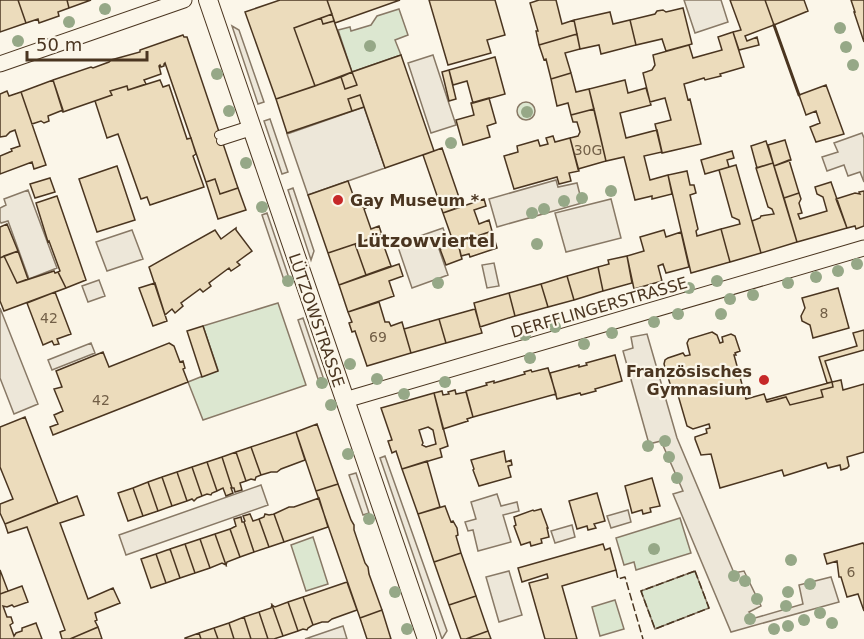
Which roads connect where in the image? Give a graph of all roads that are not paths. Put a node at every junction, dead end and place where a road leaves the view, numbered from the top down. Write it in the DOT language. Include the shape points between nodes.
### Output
graph roads {
  1 [pos="184,0"];
  2 [pos="208,0"];
  3 [pos="0,64"];
  4 [pos="251,128"];
  5 [pos="220,138"];
  6 [pos="864,248"];
  7 [pos="345,400"];
  8 [pos="427,639"];
  1 -- 3 [label="street"];
  2 -- 4 [label="street, LÜTZOWSTRASSE"];
  4 -- 5 [label="lane"];
  4 -- 7 [label="street, LÜTZOWSTRASSE"];
  6 -- 7 [label="street, DERFFLINGERSTRASSE"];
  7 -- 8 [label="street, LÜTZOWSTRASSE"];
}
